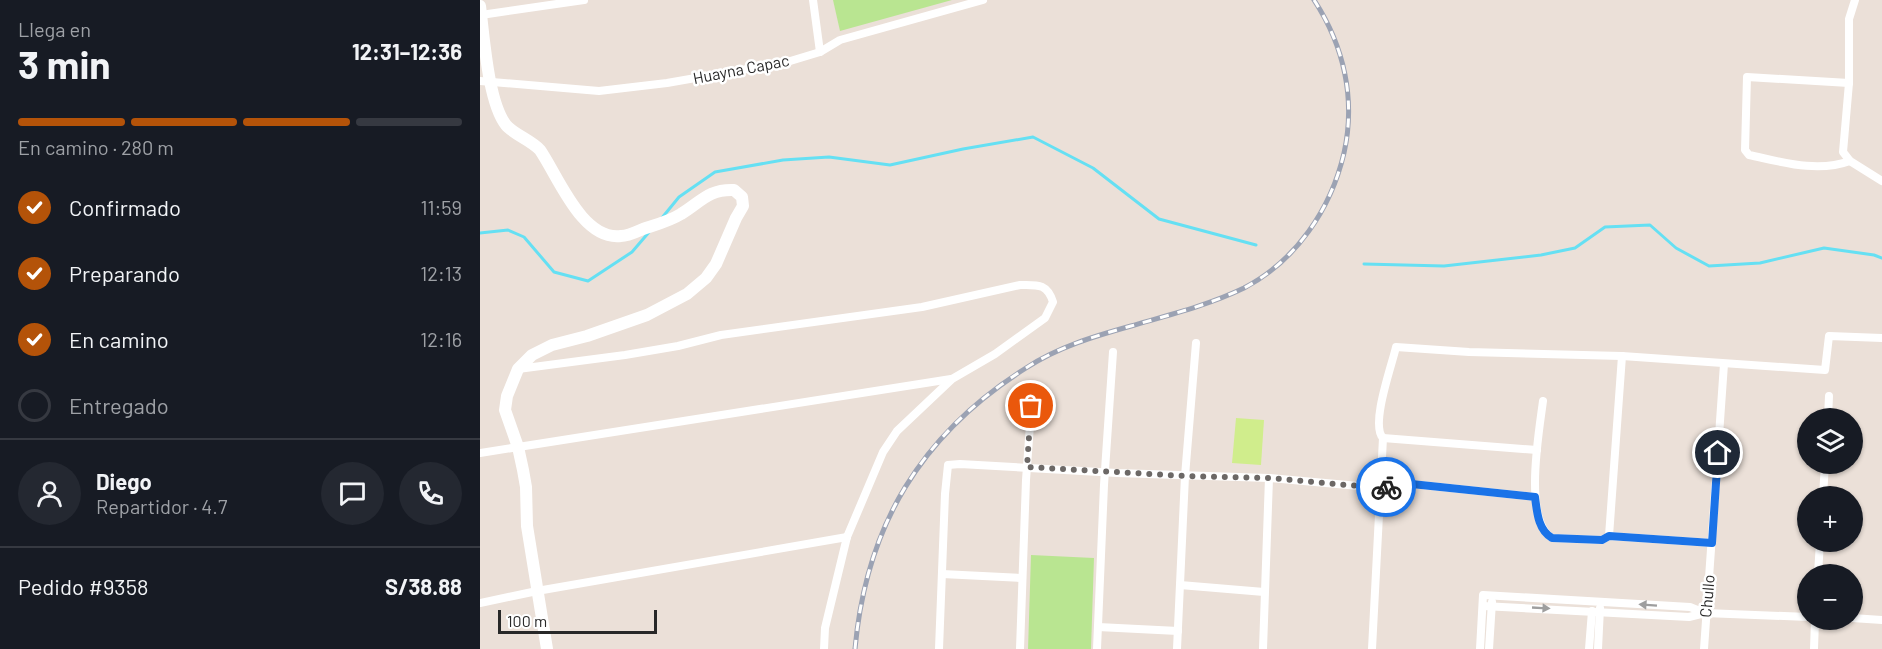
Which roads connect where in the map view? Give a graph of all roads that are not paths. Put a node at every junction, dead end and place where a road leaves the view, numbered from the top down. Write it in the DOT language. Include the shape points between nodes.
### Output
graph roads {
  1 [pos="584,0"];
  2 [pos="813,0"];
  3 [pos="983,0"];
  4 [pos="1855,0"];
  5 [pos="481,11"];
  6 [pos="820,52"];
  7 [pos="485,81"];
  8 [pos="1849,83"];
  9 [pos="1850,161"];
  10 [pos="1882,181"];
  11 [pos="1882,338"];
  12 [pos="1196,344"];
  13 [pos="1113,352"];
  14 [pos="1622,357"];
  15 [pos="1724,364"];
  16 [pos="518,369"];
  17 [pos="952,379"];
  18 [pos="1033,384"];
  19 [pos="1829,396"];
  20 [pos="1542,401"];
  21 [pos="1828,408"];
  22 [pos="1383,438"];
  23 [pos="518,447"];
  24 [pos="1537,450"];
  25 [pos="480,453"];
  26 [pos="1027,467"];
  27 [pos="1105,472"];
  28 [pos="1185,476"];
  29 [pos="1269,478"];
  30 [pos="1381,488"];
  31 [pos="1535,497"];
  32 [pos="1609,536"];
  33 [pos="847,537"];
  34 [pos="1712,543"];
  35 [pos="942,574"];
  36 [pos="1022,578"];
  37 [pos="1180,585"];
  38 [pos="537,591"];
  39 [pos="1264,592"];
  40 [pos="480,603"];
  41 [pos="1487,606"];
  42 [pos="1598,608"];
  43 [pos="1706,613"];
  44 [pos="1797,616"];
  45 [pos="1863,619"];
  46 [pos="1882,620"];
  47 [pos="1098,627"];
  48 [pos="1815,630"];
  49 [pos="1178,631"];
  50 [pos="547,649"];
  51 [pos="824,649"];
  52 [pos="939,649"];
  53 [pos="1020,649"];
  54 [pos="1097,649"];
  55 [pos="1177,649"];
  56 [pos="1263,649"];
  57 [pos="1372,649"];
  58 [pos="1480,649"];
  59 [pos="1489,649"];
  60 [pos="1589,649"];
  61 [pos="1598,649"];
  62 [pos="1704,649"];
  63 [pos="1814,649"];
  1 -- 5 [label="street"];
  2 -- 6 [label="street"];
  3 -- 6 [label="street, Huayna Capac" via="840,40"];
  4 -- 8 [label="street" via="1849,19"];
  5 -- 7 [label="street"];
  6 -- 7 [label="street, Huayna Capac" via="751,69 599,91"];
  7 -- 16 [label="street" via="508,127 540,150 572,205 606,235 620,237 681,215 722,189 734,190 742,197 743,206 716,264 687,294 647,315 552,345 532,355"];
  8 -- 9 [label="street" via="1843,152"];
  8 -- 9 [label="street" via="1747,77 1745,150 1749,155 1796,166 1836,166"];
  9 -- 10 [label="street"];
  11 -- 15 [label="street" via="1829,336 1824,370"];
  12 -- 28 [label="street"];
  13 -- 27 [label="street"];
  14 -- 15 [label="street"];
  14 -- 22 [label="street" via="1396,347 1378,425"];
  14 -- 32 [label="street"];
  15 -- 34 [label="street, Chullo"];
  16 -- 17 [label="street" via="922,307 1020,285 1036,285 1050,292 1053,302 1045,318"];
  16 -- 23 [label="street" via="506,410"];
  17 -- 23 [label="street"];
  17 -- 33 [label="street" via="897,431 883,452"];
  18 -- 26 [label="street"];
  19 -- 21 [label="street"];
  20 -- 24 [label="street"];
  22 -- 24 [label="street"];
  22 -- 30 [label="street"];
  23 -- 25 [label="street"];
  23 -- 38 [label="street"];
  24 -- 31 [label="street"];
  26 -- 27 [label="street"];
  26 -- 35 [label="street" via="948,465"];
  26 -- 36 [label="street"];
  27 -- 28 [label="street"];
  27 -- 47 [label="street"];
  28 -- 29 [label="street"];
  28 -- 37 [label="street"];
  29 -- 30 [label="street"];
  29 -- 39 [label="street"];
  30 -- 31 [label="street" via="1402,483"];
  30 -- 57 [label="street"];
  31 -- 32 [label="street" via="1545,534 1552,538 1602,540"];
  32 -- 34 [label="street"];
  33 -- 38 [label="street"];
  33 -- 51 [label="street" via="825,628"];
  34 -- 43 [label="street, Chullo"];
  35 -- 36 [label="street"];
  35 -- 52 [label="street"];
  36 -- 53 [label="street"];
  37 -- 39 [label="street"];
  37 -- 49 [label="street"];
  38 -- 40 [label="street"];
  38 -- 50 [label="street"];
  39 -- 56 [label="street"];
  41 -- 42 [label="street, one-way"];
  41 -- 42 [label="street" via="1483,595"];
  41 -- 58 [label="street"];
  41 -- 59 [label="street"];
  42 -- 43 [label="street" via="1689,617"];
  42 -- 60 [label="street"];
  42 -- 61 [label="street"];
  43 -- 44 [label="street"];
  43 -- 62 [label="street, Chullo"];
  45 -- 46 [label="street"];
  47 -- 49 [label="street"];
  47 -- 54 [label="street"];
  48 -- 63 [label="street"];
  49 -- 55 [label="street"];
}
